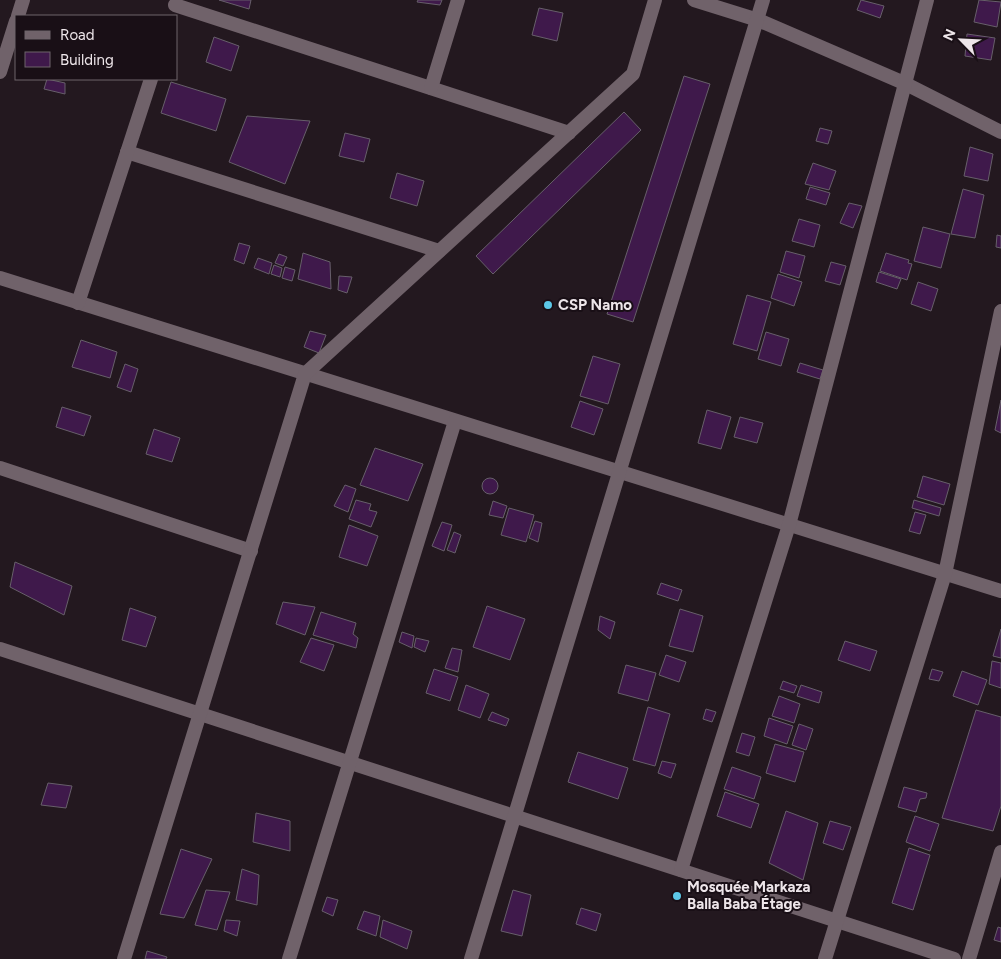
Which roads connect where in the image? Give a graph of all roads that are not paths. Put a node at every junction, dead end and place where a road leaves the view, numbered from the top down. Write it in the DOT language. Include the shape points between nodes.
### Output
graph roads {
  1 [pos="23,0"];
  2 [pos="458,0"];
  3 [pos="655,0"];
  4 [pos="694,0"];
  5 [pos="763,0"];
  6 [pos="927,0"];
  7 [pos="174,7"];
  8 [pos="18,15"];
  9 [pos="758,20"];
  10 [pos="15,24"];
  11 [pos="0,72"];
  12 [pos="151,80"];
  13 [pos="904,83"];
  14 [pos="431,88"];
  15 [pos="569,132"];
  16 [pos="1001,132"];
  17 [pos="127,152"];
  18 [pos="439,251"];
  19 [pos="0,278"];
  20 [pos="78,303"];
  21 [pos="1001,311"];
  22 [pos="305,374"];
  23 [pos="455,420"];
  24 [pos="0,468"];
  25 [pos="620,472"];
  26 [pos="789,525"];
  27 [pos="250,551"];
  28 [pos="945,574"];
  29 [pos="1001,592"];
  30 [pos="0,649"];
  31 [pos="200,714"];
  32 [pos="350,762"];
  33 [pos="515,816"];
  34 [pos="1001,852"];
  35 [pos="681,870"];
  36 [pos="837,921"];
  37 [pos="124,959"];
  38 [pos="289,959"];
  39 [pos="471,959"];
  40 [pos="826,959"];
  41 [pos="954,959"];
  42 [pos="969,959"];
  1 -- 8 [label="street"];
  2 -- 14 [label="street"];
  3 -- 15 [label="street" via="633,74"];
  4 -- 9 [label="street"];
  5 -- 9 [label="street"];
  6 -- 13 [label="street"];
  7 -- 14 [label="street"];
  9 -- 13 [label="street"];
  9 -- 25 [label="street"];
  10 -- 11 [label="street"];
  12 -- 17 [label="street"];
  13 -- 16 [label="street"];
  13 -- 26 [label="street"];
  14 -- 15 [label="street"];
  15 -- 18 [label="street"];
  17 -- 18 [label="street"];
  17 -- 20 [label="street"];
  18 -- 22 [label="street"];
  19 -- 20 [label="street"];
  20 -- 22 [label="street"];
  21 -- 28 [label="street"];
  22 -- 23 [label="street"];
  22 -- 27 [label="street"];
  23 -- 25 [label="street"];
  23 -- 32 [label="street"];
  24 -- 27 [label="street"];
  25 -- 26 [label="street"];
  25 -- 33 [label="street"];
  26 -- 28 [label="street"];
  26 -- 35 [label="street"];
  27 -- 31 [label="street"];
  28 -- 29 [label="street"];
  28 -- 36 [label="street"];
  30 -- 31 [label="street"];
  31 -- 32 [label="street"];
  31 -- 37 [label="street"];
  32 -- 33 [label="street"];
  32 -- 38 [label="street"];
  33 -- 35 [label="street"];
  33 -- 39 [label="street"];
  34 -- 42 [label="street"];
  35 -- 36 [label="street"];
  36 -- 40 [label="street"];
  36 -- 41 [label="street"];
}
